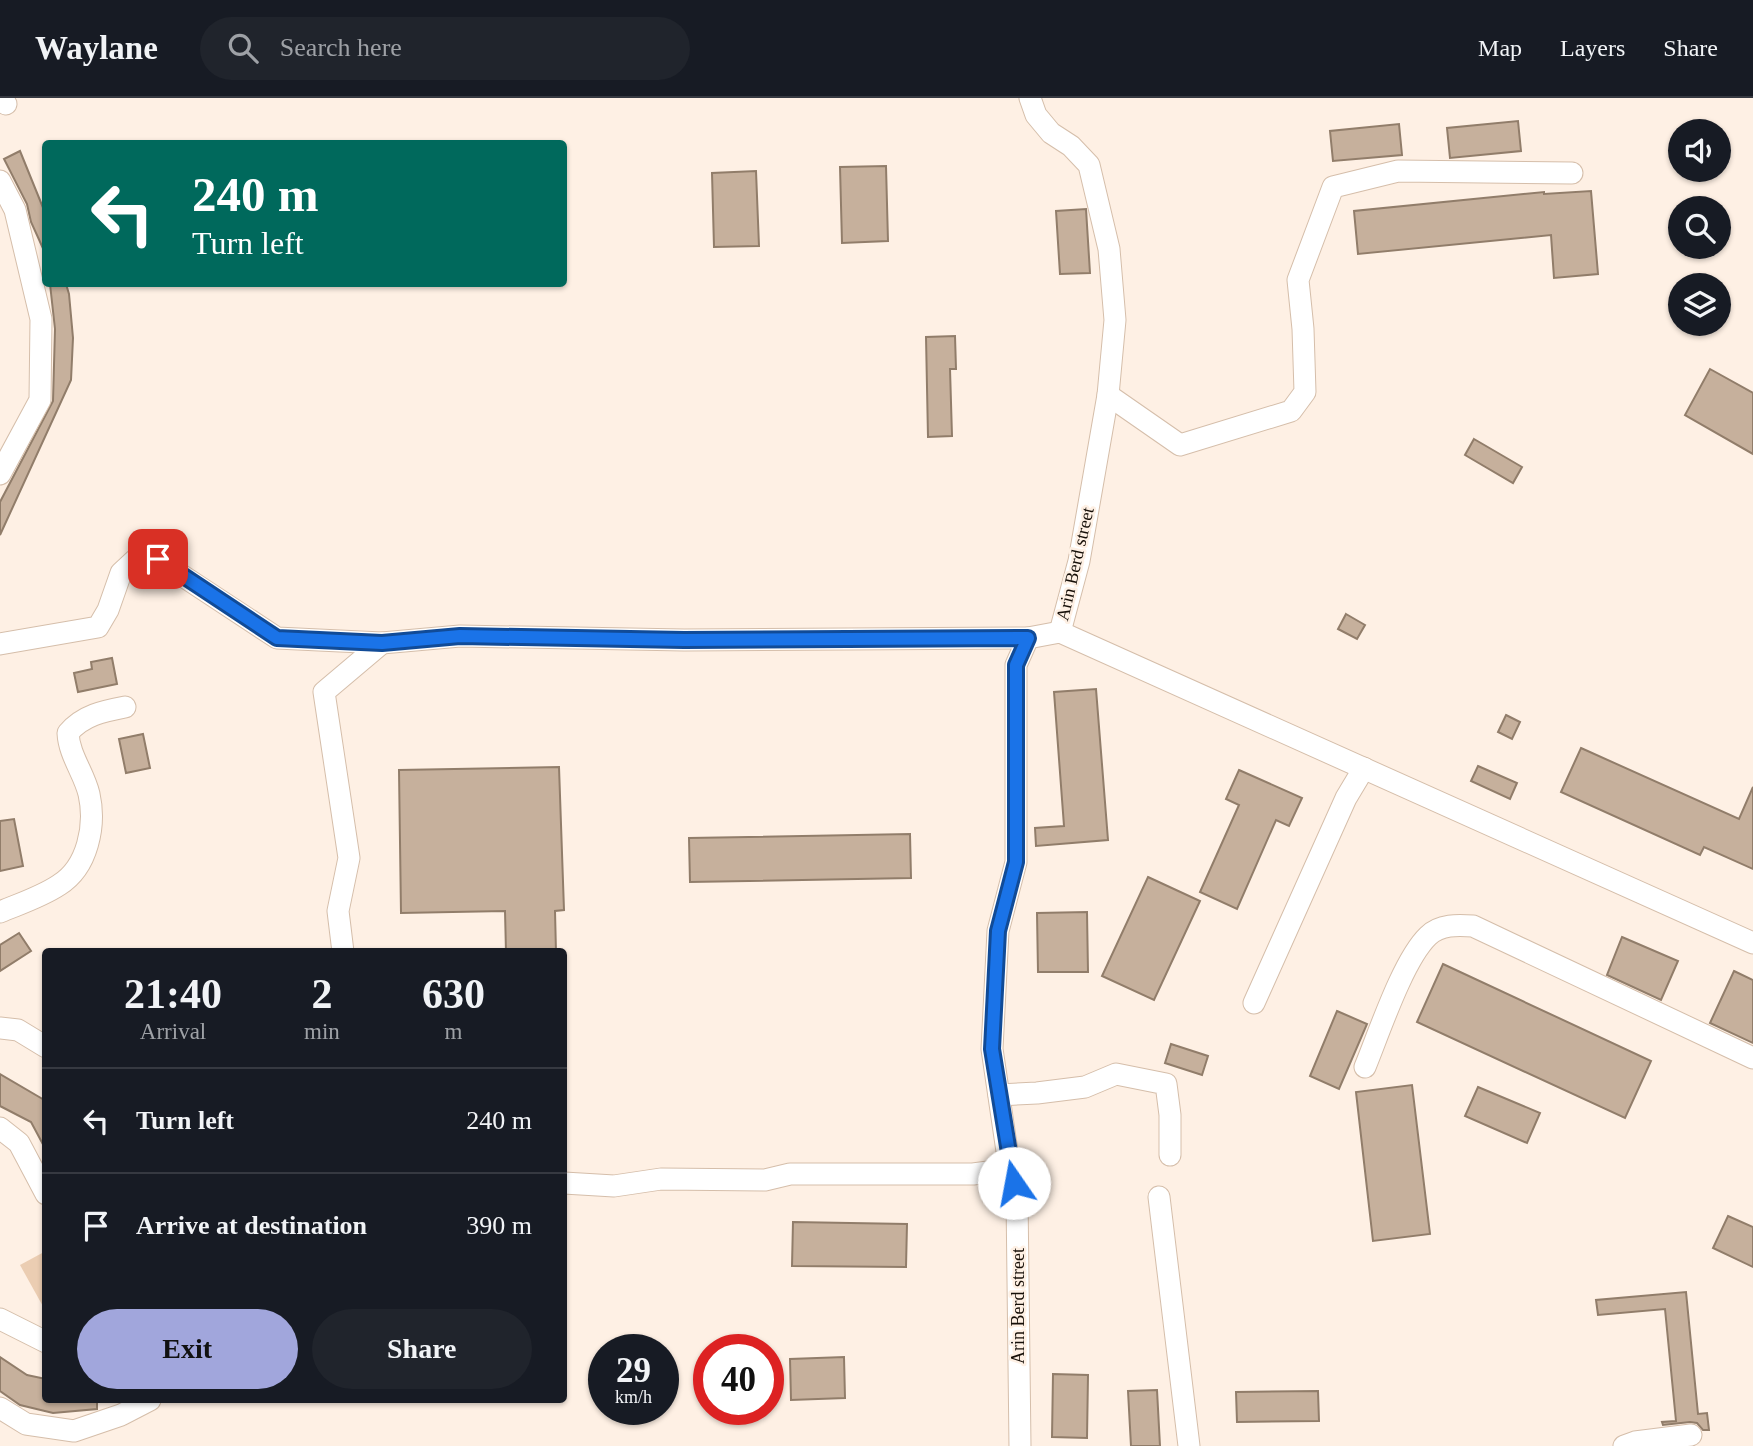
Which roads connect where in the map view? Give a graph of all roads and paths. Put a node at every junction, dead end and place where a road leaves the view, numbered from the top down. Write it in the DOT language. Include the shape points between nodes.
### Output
graph roads {
  1 [pos="1030,98"];
  2 [pos="1572,173"];
  3 [pos="0,181"];
  4 [pos="1108,395"];
  5 [pos="0,474"];
  6 [pos="1060,632"];
  7 [pos="1028,638"];
  8 [pos="382,643"];
  9 [pos="0,644"];
  10 [pos="125,707"];
  11 [pos="1364,768"];
  12 [pos="0,912"];
  13 [pos="1753,943"];
  14 [pos="343,948"];
  15 [pos="1254,1003"];
  16 [pos="0,1028"];
  17 [pos="42,1045"];
  18 [pos="1753,1058"];
  19 [pos="1365,1067"];
  20 [pos="999,1095"];
  21 [pos="0,1129"];
  22 [pos="1170,1155"];
  23 [pos="1011,1168"];
  24 [pos="567,1183"];
  25 [pos="42,1186"];
  26 [pos="1159,1197"];
  27 [pos="0,1319"];
  28 [pos="42,1340"];
  29 [pos="144,1403"];
  30 [pos="0,1408"];
  31 [pos="1691,1435"];
  32 [pos="1020,1446"];
  33 [pos="1189,1446"];
  34 [pos="1624,1446"];
  1 -- 4 [label="street, Arin Berd street" via="1051,133 1089,165 1109,249 1115,320"];
  2 -- 4 [label="street" via="1398,171 1333,187 1298,280 1305,392 1291,411 1180,444"];
  3 -- 5 [label="street" via="15,210 41,319 40,400"];
  4 -- 6 [label="street, Arin Berd street" via="1079,561"];
  6 -- 7 [label="street, Arin Berd street"];
  6 -- 11 [label="street"];
  7 -- 8 [label="street" via="460,636"];
  7 -- 20 [label="street, Arin Berd street" via="1016,665 1016,862 998,931 993,996 992,1049"];
  8 -- 9 [label="street" via="277,638 158,559 135,560 121,573 98,627"];
  8 -- 14 [label="street" via="324,692 349,858 338,911"];
  10 -- 12 [label="street" via="91,715 68,733 89,793 93,827 83,858 61,885"];
  11 -- 13 [label="street"];
  11 -- 15 [label="street" via="1346,798"];
  16 -- 17 [label="street" via="18,1030"];
  18 -- 19 [label="street" via="1473,926 1453,924 1429,934 1410,959"];
  20 -- 22 [label="street" via="1085,1087 1116,1074 1166,1084"];
  20 -- 23 [label="street, Arin Berd street"];
  21 -- 25 [label="street" via="19,1143"];
  23 -- 24 [label="street" via="973,1174 790,1174 765,1180 661,1179 614,1186"];
  23 -- 32 [label="street, Arin Berd street" via="1017,1197"];
  26 -- 33 [label="street"];
  27 -- 28 [label="street"];
  29 -- 30 [label="street" via="74,1431 26,1424"];
  31 -- 34 [label="street"];
}
